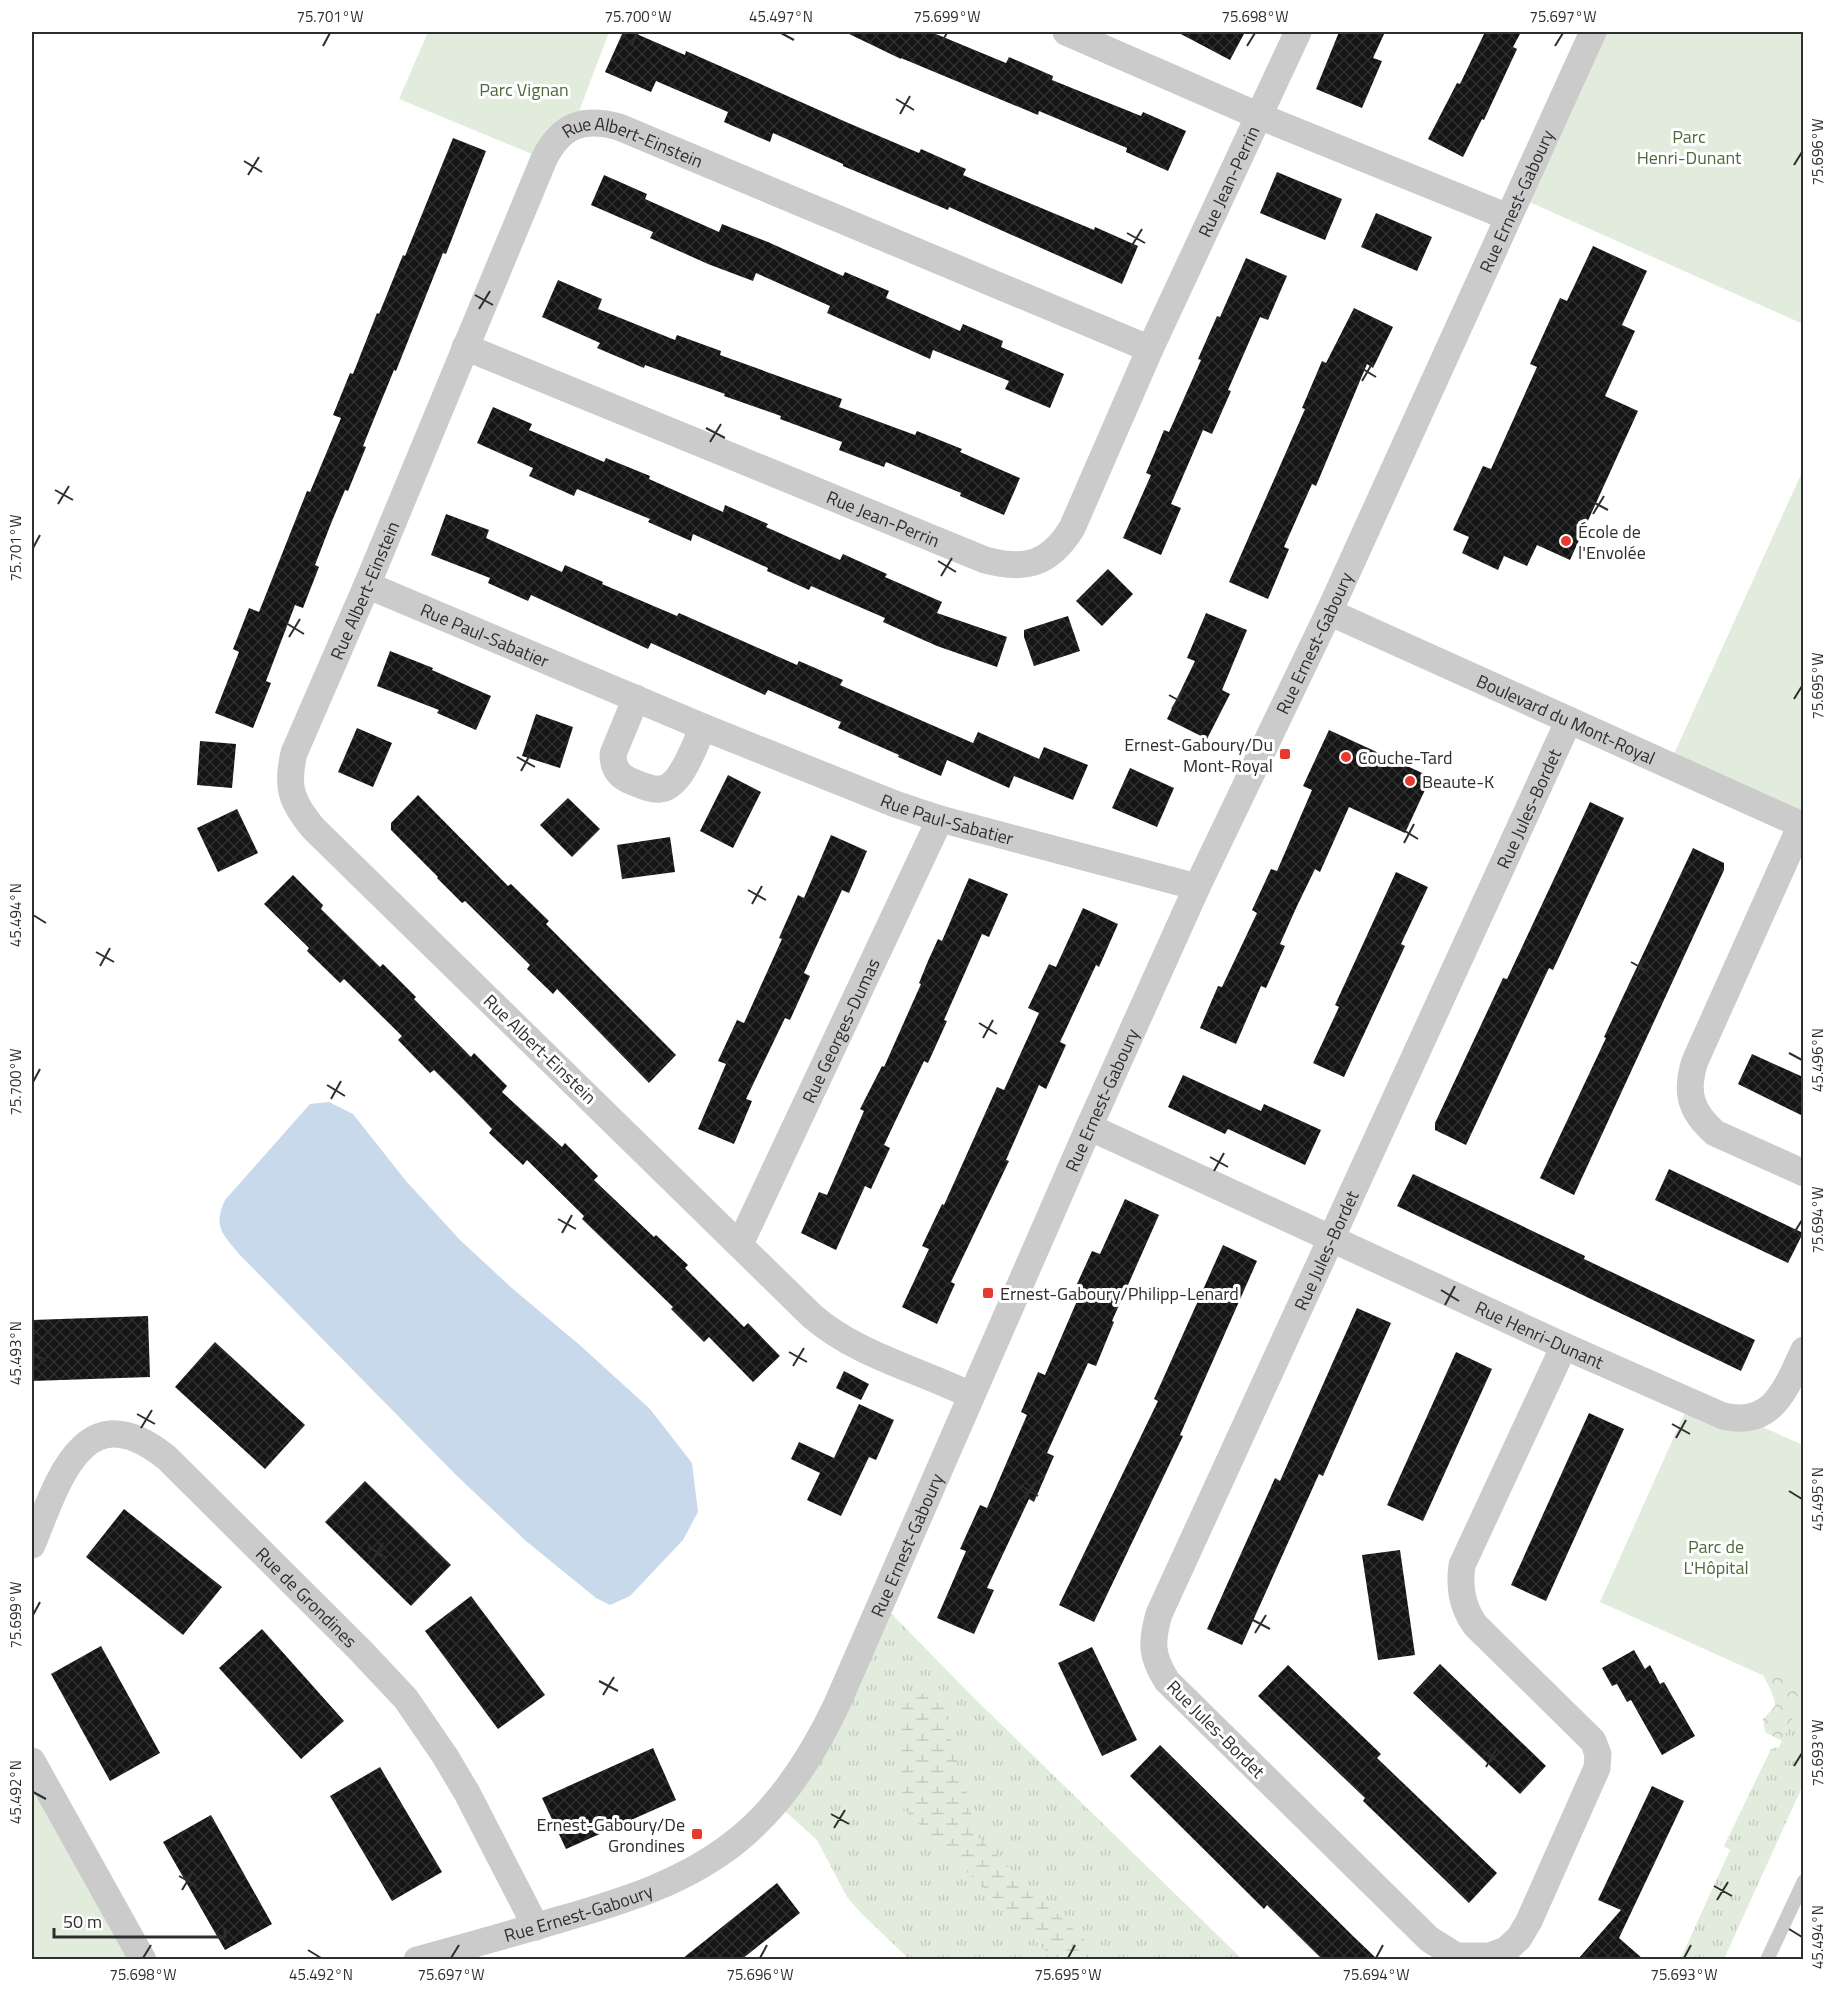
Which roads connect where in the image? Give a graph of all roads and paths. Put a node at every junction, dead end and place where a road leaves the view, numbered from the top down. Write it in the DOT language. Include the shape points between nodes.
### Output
graph roads {
  1 [pos="1066,32"];
  2 [pos="1298,32"];
  3 [pos="1593,32"];
  4 [pos="1259,116"];
  5 [pos="1508,217"];
  6 [pos="465,347"];
  7 [pos="1150,349"];
  8 [pos="367,585"];
  9 [pos="1329,612"];
  10 [pos="636,698"];
  11 [pos="1569,720"];
  12 [pos="703,727"];
  13 [pos="940,819"];
  14 [pos="1802,825"];
  15 [pos="1197,887"];
  16 [pos="1089,1127"];
  17 [pos="1803,1173"];
  18 [pos="1332,1239"];
  19 [pos="740,1244"];
  20 [pos="1564,1346"];
  21 [pos="1803,1350"];
  22 [pos="970,1395"];
  23 [pos="32,1545"];
  24 [pos="32,1761"];
  25 [pos="1803,1881"];
  26 [pos="536,1927"];
  27 [pos="143,1959"];
  28 [pos="417,1959"];
  29 [pos="1767,1959"];
  1 -- 4 [label="street, Rue Jean-Perrin"];
  2 -- 4 [label="street, Rue Jean-Perrin"];
  3 -- 5 [label="street, Rue Ernest-Gaboury"];
  4 -- 5 [label="street, Rue Jean-Perrin"];
  4 -- 7 [label="street, Rue Jean-Perrin"];
  5 -- 9 [label="street, Rue Ernest-Gaboury"];
  6 -- 7 [label="street, Rue Jean-Perrin" via="1004,566 1021,566 1051,555 1067,536"];
  6 -- 7 [label="street, Rue Albert-Einstein" via="552,144 574,125 590,122 619,127"];
  6 -- 8 [label="street, Rue Albert-Einstein"];
  8 -- 10 [label="street, Rue Paul-Sabatier"];
  8 -- 19 [label="street, Rue Albert-Einstein" via="294,753 289,782 298,810"];
  9 -- 11 [label="street, Boulevard du Mont-Royal"];
  9 -- 15 [label="street, Rue Ernest-Gaboury"];
  10 -- 12 [label="street, Rue Paul-Sabatier"];
  10 -- 12 [label="street" via="613,754 613,764 625,779 659,789 675,783"];
  11 -- 14 [label="street, Boulevard du Mont-Royal"];
  11 -- 18 [label="street, Rue Jules-Bordet"];
  12 -- 13 [label="street, Rue Paul-Sabatier"];
  13 -- 15 [label="street, Rue Paul-Sabatier"];
  13 -- 19 [label="street, Rue Georges-Dumas"];
  14 -- 17 [label="street" via="1695,1061 1689,1093 1703,1123 1714,1133"];
  15 -- 16 [label="street, Rue Ernest-Gaboury"];
  16 -- 18 [label="street, Rue Henri-Dunant"];
  16 -- 22 [label="street, Rue Ernest-Gaboury"];
  18 -- 20 [label="street, Rue Henri-Dunant"];
  18 -- 20 [label="street, Rue Jules-Bordet" via="1159,1614 1153,1651 1167,1682 1429,1939 1456,1956 1491,1956 1506,1950 1519,1938 1598,1768 1593,1741 1475,1625 1462,1600 1459,1583 1462,1565"];
  19 -- 22 [label="street, Rue Albert-Einstein" via="828,1330 850,1344"];
  20 -- 21 [label="street, Rue Henri-Dunant" via="1735,1419 1753,1417 1772,1407"];
  22 -- 26 [label="street, Rue Ernest-Gaboury" via="824,1731 776,1803 739,1840 685,1874 625,1901"];
  23 -- 26 [label="street, Rue de Grondines" via="62,1474 84,1445 116,1435 150,1444 406,1699 467,1793"];
  24 -- 27 [label="street"];
  25 -- 29 [label="lane"];
  26 -- 28 [label="street, Rue Ernest-Gaboury"];
}
